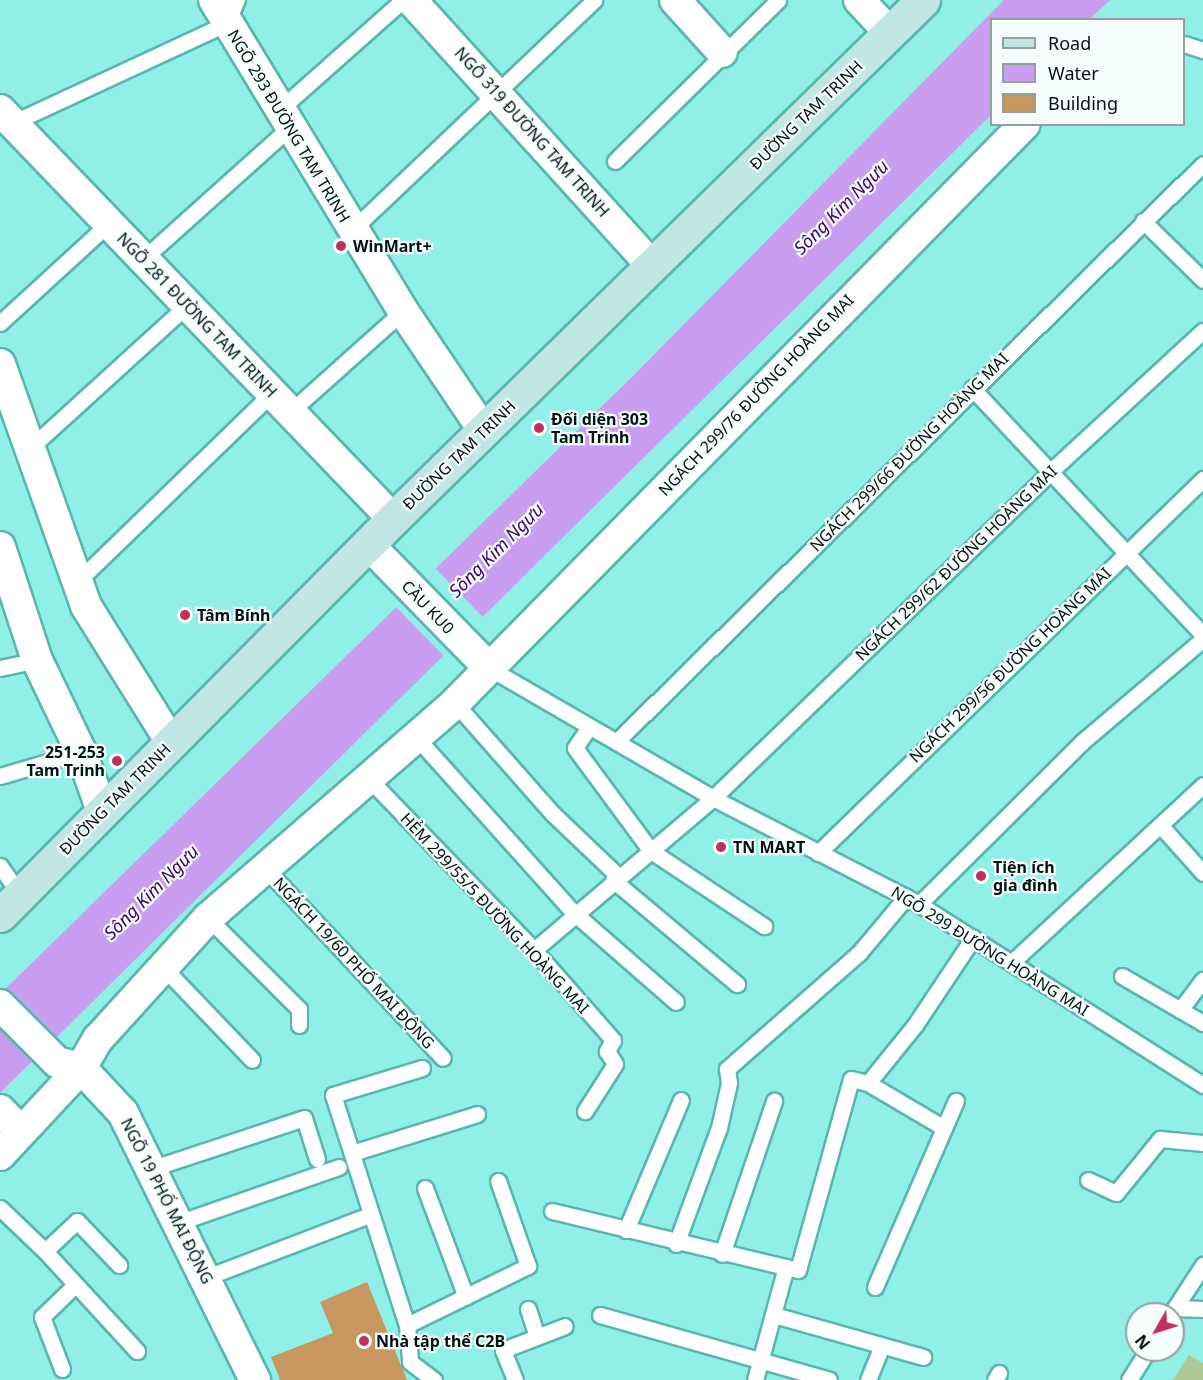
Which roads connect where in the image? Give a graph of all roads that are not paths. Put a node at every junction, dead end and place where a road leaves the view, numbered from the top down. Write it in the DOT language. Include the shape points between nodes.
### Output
graph roads {
  1 [pos="403,0"];
  2 [pos="411,0"];
  3 [pos="594,0"];
  4 [pos="675,0"];
  5 [pos="778,0"];
  6 [pos="859,0"];
  7 [pos="922,0"];
  8 [pos="226,8"];
  9 [pos="890,33"];
  10 [pos="1185,44"];
  11 [pos="1203,50"];
  12 [pos="722,52"];
  13 [pos="497,91"];
  14 [pos="6,116"];
  15 [pos="283,120"];
  16 [pos="1023,126"];
  17 [pos="615,161"];
  18 [pos="1203,164"];
  19 [pos="1143,221"];
  20 [pos="109,223"];
  21 [pos="352,230"];
  22 [pos="143,260"];
  23 [pos="652,266"];
  24 [pos="1203,280"];
  25 [pos="187,304"];
  26 [pos="403,311"];
  27 [pos="0,323"];
  28 [pos="1203,332"];
  29 [pos="0,364"];
  30 [pos="972,388"];
  31 [pos="281,403"];
  32 [pos="484,431"];
  33 [pos="29,449"];
  34 [pos="1050,472"];
  35 [pos="1203,479"];
  36 [pos="393,519"];
  37 [pos="368,544"];
  38 [pos="0,547"];
  39 [pos="1126,552"];
  40 [pos="77,582"];
  41 [pos="8,596"];
  42 [pos="1203,637"];
  43 [pos="37,660"];
  44 [pos="0,668"];
  45 [pos="489,668"];
  46 [pos="455,704"];
  47 [pos="589,728"];
  48 [pos="416,737"];
  49 [pos="617,741"];
  50 [pos="171,742"];
  51 [pos="81,752"];
  52 [pos="0,776"];
  53 [pos="369,779"];
  54 [pos="1203,785"];
  55 [pos="713,798"];
  56 [pos="102,811"];
  57 [pos="1161,826"];
  58 [pos="651,851"];
  59 [pos="818,853"];
  60 [pos="0,866"];
  61 [pos="265,868"];
  62 [pos="1203,873"];
  63 [pos="616,878"];
  64 [pos="912,901"];
  65 [pos="10,905"];
  66 [pos="574,913"];
  67 [pos="208,918"];
  68 [pos="764,926"];
  69 [pos="973,938"];
  70 [pos="534,950"];
  71 [pos="1011,963"];
  72 [pos="162,966"];
  73 [pos="1122,976"];
  74 [pos="1203,980"];
  75 [pos="737,984"];
  76 [pos="676,1002"];
  77 [pos="0,1005"];
  78 [pos="1180,1010"];
  79 [pos="1203,1023"];
  80 [pos="299,1025"];
  81 [pos="443,1058"];
  82 [pos="252,1060"];
  83 [pos="81,1068"];
  84 [pos="422,1068"];
  85 [pos="868,1083"];
  86 [pos="1203,1085"];
  87 [pos="681,1100"];
  88 [pos="774,1101"];
  89 [pos="956,1101"];
  90 [pos="0,1110"];
  91 [pos="585,1111"];
  92 [pos="477,1114"];
  93 [pos="944,1128"];
  94 [pos="21,1132"];
  95 [pos="1203,1143"];
  96 [pos="352,1153"];
  97 [pos="0,1155"];
  98 [pos="317,1159"];
  99 [pos="339,1167"];
  100 [pos="153,1168"];
  101 [pos="1088,1180"];
  102 [pos="498,1181"];
  103 [pos="425,1188"];
  104 [pos="0,1208"];
  105 [pos="552,1211"];
  106 [pos="369,1215"];
  107 [pos="180,1222"];
  108 [pos="626,1230"];
  109 [pos="676,1244"];
  110 [pos="45,1251"];
  111 [pos="722,1254"];
  112 [pos="119,1265"];
  113 [pos="1203,1265"];
  114 [pos="792,1268"];
  115 [pos="207,1278"];
  116 [pos="75,1286"];
  117 [pos="875,1287"];
  118 [pos="466,1297"];
  119 [pos="1179,1302"];
  120 [pos="528,1309"];
  121 [pos="1203,1310"];
  122 [pos="1185,1311"];
  123 [pos="600,1315"];
  124 [pos="774,1315"];
  125 [pos="407,1325"];
  126 [pos="565,1326"];
  127 [pos="537,1337"];
  128 [pos="882,1346"];
  129 [pos="137,1351"];
  130 [pos="923,1357"];
  131 [pos="761,1361"];
  132 [pos="1140,1362"];
  133 [pos="62,1369"];
  134 [pos="255,1380"];
  135 [pos="434,1380"];
  136 [pos="515,1380"];
  137 [pos="755,1380"];
  138 [pos="829,1380"];
  139 [pos="868,1380"];
  140 [pos="1129,1380"];
  1 -- 15 [label="lane"];
  2 -- 13 [label="street, NGÕ 319 ĐƯỜNG TAM TRINH"];
  3 -- 13 [label="lane"];
  4 -- 12 [label="street"];
  5 -- 12 [label="lane"];
  6 -- 9 [label="street"];
  7 -- 9 [label="main road, ĐƯỜNG TAM TRINH"];
  8 -- 14 [label="lane"];
  8 -- 15 [label="street, NGÕ 293 ĐƯỜNG TAM TRINH"];
  9 -- 23 [label="main road, ĐƯỜNG TAM TRINH"];
  10 -- 11 [label="lane"];
  12 -- 17 [label="lane"];
  13 -- 21 [label="lane"];
  13 -- 23 [label="street, NGÕ 319 ĐƯỜNG TAM TRINH"];
  14 -- 20 [label="street, NGÕ 281 ĐƯỜNG TAM TRINH"];
  15 -- 21 [label="street, NGÕ 293 ĐƯỜNG TAM TRINH"];
  15 -- 22 [label="lane"];
  16 -- 45 [label="street, NGÁCH 299/76 ĐƯỜNG HOÀNG MAI"];
  18 -- 19 [label="lane, NGÁCH 299/66 ĐƯỜNG HOÀNG MAI"];
  19 -- 24 [label="lane"];
  19 -- 30 [label="lane, NGÁCH 299/66 ĐƯỜNG HOÀNG MAI"];
  20 -- 22 [label="street, NGÕ 281 ĐƯỜNG TAM TRINH"];
  20 -- 27 [label="lane"];
  21 -- 26 [label="street, NGÕ 293 ĐƯỜNG TAM TRINH"];
  22 -- 25 [label="street, NGÕ 281 ĐƯỜNG TAM TRINH"];
  23 -- 32 [label="main road, ĐƯỜNG TAM TRINH"];
  25 -- 31 [label="street, NGÕ 281 ĐƯỜNG TAM TRINH"];
  25 -- 33 [label="lane"];
  26 -- 31 [label="lane"];
  26 -- 32 [label="street, NGÕ 293 ĐƯỜNG TAM TRINH"];
  28 -- 34 [label="lane, NGÁCH 299/62 ĐƯỜNG HOÀNG MAI"];
  29 -- 33 [label="street"];
  30 -- 34 [label="lane"];
  30 -- 49 [label="lane, NGÁCH 299/66 ĐƯỜNG HOÀNG MAI"];
  31 -- 36 [label="street, NGÕ 281 ĐƯỜNG TAM TRINH"];
  31 -- 40 [label="lane"];
  32 -- 36 [label="main road, ĐƯỜNG TAM TRINH"];
  33 -- 40 [label="street"];
  34 -- 39 [label="lane"];
  34 -- 55 [label="lane, NGÁCH 299/62 ĐƯỜNG HOÀNG MAI"];
  35 -- 39 [label="lane, NGÁCH 299/56 ĐƯỜNG HOÀNG MAI"];
  36 -- 37 [label="main road, ĐƯỜNG TAM TRINH"];
  37 -- 45 [label="street, CẦU KU0"];
  37 -- 50 [label="main road, ĐƯỜNG TAM TRINH"];
  38 -- 41 [label="street"];
  39 -- 42 [label="lane"];
  39 -- 59 [label="lane, NGÁCH 299/56 ĐƯỜNG HOÀNG MAI"];
  40 -- 50 [label="street" via="86,606"];
  41 -- 43 [label="street"];
  42 -- 64 [label="lane" via="1082,742"];
  43 -- 44 [label="lane"];
  43 -- 51 [label="street"];
  45 -- 46 [label="street, NGÁCH 299/76 ĐƯỜNG HOÀNG MAI"];
  45 -- 47 [label="lane, NGÕ 299 ĐƯỜNG HOÀNG MAI"];
  46 -- 48 [label="street, NGÁCH 299/76 ĐƯỜNG HOÀNG MAI"];
  46 -- 63 [label="lane"];
  47 -- 49 [label="lane, NGÕ 299 ĐƯỜNG HOÀNG MAI"];
  47 -- 58 [label="lane" via="575,748"];
  48 -- 53 [label="street, NGÁCH 299/76 ĐƯỜNG HOÀNG MAI"];
  48 -- 66 [label="lane"];
  49 -- 55 [label="lane, NGÕ 299 ĐƯỜNG HOÀNG MAI"];
  50 -- 56 [label="main road, ĐƯỜNG TAM TRINH"];
  51 -- 52 [label="lane"];
  51 -- 56 [label="street"];
  53 -- 61 [label="street, NGÁCH 299/76 ĐƯỜNG HOÀNG MAI"];
  53 -- 70 [label="lane, HẺM 299/55/5 ĐƯỜNG HOÀNG MAI"];
  54 -- 57 [label="lane"];
  55 -- 58 [label="lane, NGÁCH 299/62 ĐƯỜNG HOÀNG MAI"];
  55 -- 59 [label="lane, NGÕ 299 ĐƯỜNG HOÀNG MAI"];
  56 -- 65 [label="main road, ĐƯỜNG TAM TRINH"];
  57 -- 62 [label="lane"];
  57 -- 71 [label="lane"];
  58 -- 63 [label="lane, NGÁCH 299/62 ĐƯỜNG HOÀNG MAI"];
  58 -- 68 [label="lane"];
  59 -- 64 [label="lane, NGÕ 299 ĐƯỜNG HOÀNG MAI"];
  60 -- 65 [label="lane"];
  61 -- 67 [label="street"];
  61 -- 81 [label="lane, NGÁCH 19/60 PHỐ MAI ĐỘNG"];
  63 -- 66 [label="lane, NGÁCH 299/62 ĐƯỜNG HOÀNG MAI"];
  63 -- 75 [label="lane"];
  64 -- 69 [label="lane, NGÕ 299 ĐƯỜNG HOÀNG MAI"];
  64 -- 109 [label="lane" via="727,1069 729,1083 719,1128"];
  66 -- 70 [label="lane, NGÁCH 299/62 ĐƯỜNG HOÀNG MAI"];
  66 -- 76 [label="lane"];
  67 -- 72 [label="street"];
  67 -- 80 [label="lane" via="299,1009"];
  69 -- 71 [label="lane, NGÕ 299 ĐƯỜNG HOÀNG MAI"];
  69 -- 85 [label="lane" via="915,1025"];
  70 -- 91 [label="lane, HẺM 299/55/5 ĐƯỜNG HOÀNG MAI" via="613,1040 607,1051 615,1064"];
  71 -- 86 [label="lane, NGÕ 299 ĐƯỜNG HOÀNG MAI"];
  72 -- 82 [label="lane"];
  72 -- 83 [label="street" via="98,1039"];
  73 -- 78 [label="lane"];
  74 -- 78 [label="lane"];
  77 -- 83 [label="street" via="57,1062"];
  78 -- 79 [label="lane"];
  83 -- 94 [label="street"];
  83 -- 100 [label="street, NGÕ 19 PHỐ MAI ĐỘNG" via="110,1095"];
  84 -- 96 [label="lane" via="333,1095"];
  85 -- 93 [label="lane"];
  85 -- 114 [label="lane" via="851,1079"];
  87 -- 108 [label="lane"];
  88 -- 111 [label="lane"];
  89 -- 93 [label="lane"];
  90 -- 94 [label="street"];
  92 -- 96 [label="lane"];
  93 -- 117 [label="lane"];
  94 -- 97 [label="street"];
  95 -- 101 [label="lane" via="1160,1139 1116,1193"];
  96 -- 106 [label="lane"];
  98 -- 100 [label="lane" via="304,1118"];
  99 -- 107 [label="lane"];
  100 -- 107 [label="street, NGÕ 19 PHỐ MAI ĐỘNG"];
  102 -- 118 [label="lane" via="528,1266"];
  103 -- 118 [label="lane"];
  104 -- 110 [label="lane"];
  105 -- 108 [label="lane"];
  106 -- 115 [label="lane"];
  106 -- 125 [label="lane"];
  107 -- 115 [label="street, NGÕ 19 PHỐ MAI ĐỘNG"];
  108 -- 109 [label="lane"];
  109 -- 111 [label="lane"];
  110 -- 112 [label="lane" via="77,1221"];
  110 -- 116 [label="lane"];
  111 -- 114 [label="lane"];
  113 -- 119 [label="lane"];
  114 -- 124 [label="lane"];
  115 -- 134 [label="street, NGÕ 19 PHỐ MAI ĐỘNG"];
  116 -- 129 [label="lane"];
  116 -- 133 [label="lane" via="42,1317"];
  118 -- 125 [label="lane"];
  120 -- 127 [label="lane"];
  121 -- 122 [label="lane"];
  123 -- 131 [label="lane"];
  124 -- 128 [label="lane"];
  124 -- 131 [label="lane"];
  125 -- 135 [label="lane" via="410,1362"];
  126 -- 127 [label="lane"];
  127 -- 136 [label="lane" via="503,1350"];
  128 -- 130 [label="lane"];
  128 -- 139 [label="lane"];
  131 -- 137 [label="lane"];
  131 -- 138 [label="lane"];
  132 -- 140 [label="lane"];
}
